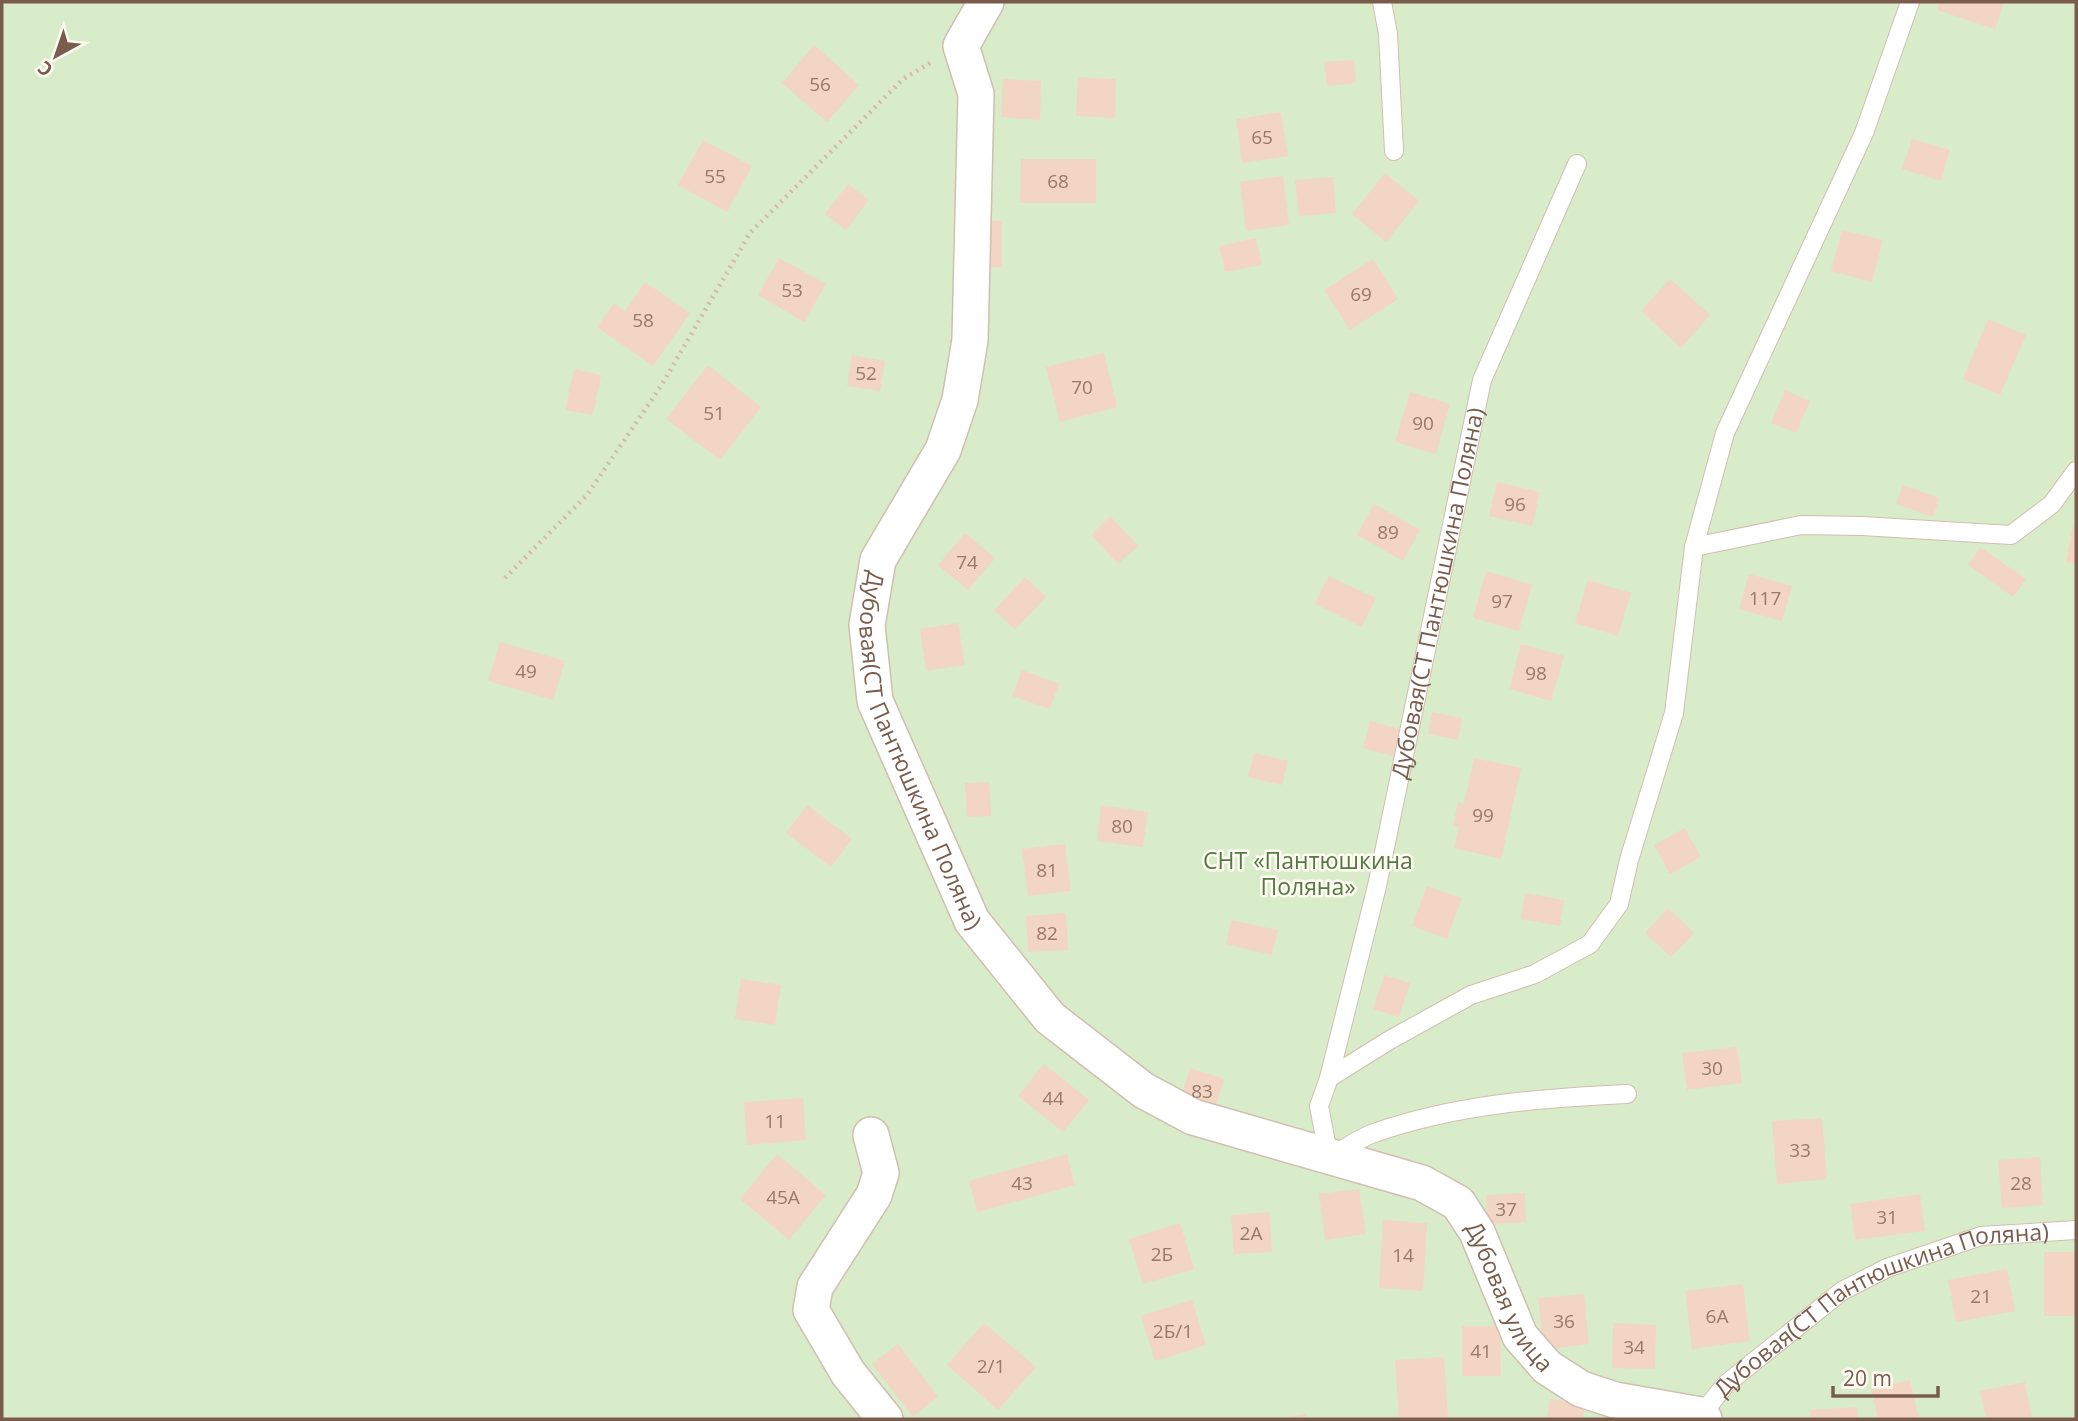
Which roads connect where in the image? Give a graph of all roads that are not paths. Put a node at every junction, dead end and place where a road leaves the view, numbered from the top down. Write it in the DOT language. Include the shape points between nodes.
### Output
graph roads {
  1 [pos="986,2"];
  2 [pos="1382,2"];
  3 [pos="1910,2"];
  4 [pos="1394,151"];
  5 [pos="1577,163"];
  6 [pos="2076,471"];
  7 [pos="1694,547"];
  8 [pos="1329,1078"];
  9 [pos="1628,1094"];
  10 [pos="871,1135"];
  11 [pos="1329,1158"];
  12 [pos="2076,1230"];
  13 [pos="1702,1417"];
  14 [pos="885,1419"];
  1 -- 11 [label="street, Дубовая(СТ Пантюшкина Поляна)" via="961,46 976,94 970,340 960,400 943,450 877,560 867,625 875,701 972,921 1050,1018 1143,1090 1193,1117"];
  2 -- 4 [label="lane"];
  3 -- 7 [label="lane" via="1864,133 1725,433"];
  5 -- 8 [label="lane, Дубовая(СТ Пантюшкина Поляна)" via="1482,380 1377,886"];
  6 -- 7 [label="lane" via="2052,504 2011,535 1801,525"];
  7 -- 8 [label="lane" via="1674,713 1619,904 1590,944 1535,974 1471,995"];
  8 -- 11 [label="lane, Дубовая(СТ Пантюшкина Поляна)" via="1319,1107"];
  9 -- 11 [label="lane" via="1461,1109 1374,1132"];
  10 -- 14 [label="street" via="881,1173 874,1195 816,1287 811,1310 848,1373"];
  11 -- 13 [label="street, Дубовая улица" via="1422,1183 1458,1203 1477,1231 1520,1336 1547,1367 1581,1389 1615,1400"];
  12 -- 13 [label="lane, Дубовая(СТ Пантюшкина Поляна)" via="1981,1236 1887,1268 1842,1291 1726,1384"];
}
